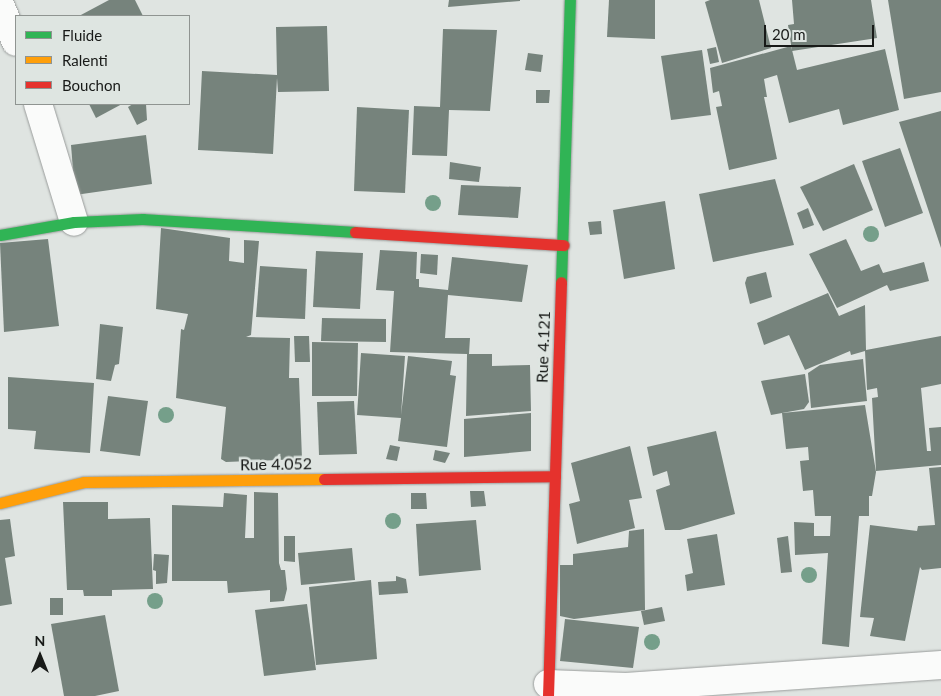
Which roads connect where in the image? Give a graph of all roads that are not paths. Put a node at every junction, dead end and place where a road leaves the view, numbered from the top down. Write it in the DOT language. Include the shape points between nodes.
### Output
graph roads {
  1 [pos="570,0"];
  2 [pos="0,4"];
  3 [pos="15,40"];
  4 [pos="38,105"];
  5 [pos="74,222"];
  6 [pos="0,235"];
  7 [pos="564,246"];
  8 [pos="555,476"];
  9 [pos="0,503"];
  10 [pos="941,665"];
  11 [pos="548,690"];
  1 -- 7 [label="street, Rue 4.121"];
  2 -- 3 [label="street"];
  4 -- 5 [label="street"];
  5 -- 6 [label="street"];
  5 -- 7 [label="street" via="143,219"];
  7 -- 8 [label="street, Rue 4.121"];
  8 -- 9 [label="street, Rue 4.052" via="84,482"];
  8 -- 11 [label="street, Rue 4.121"];
  10 -- 11 [label="street"];
}
